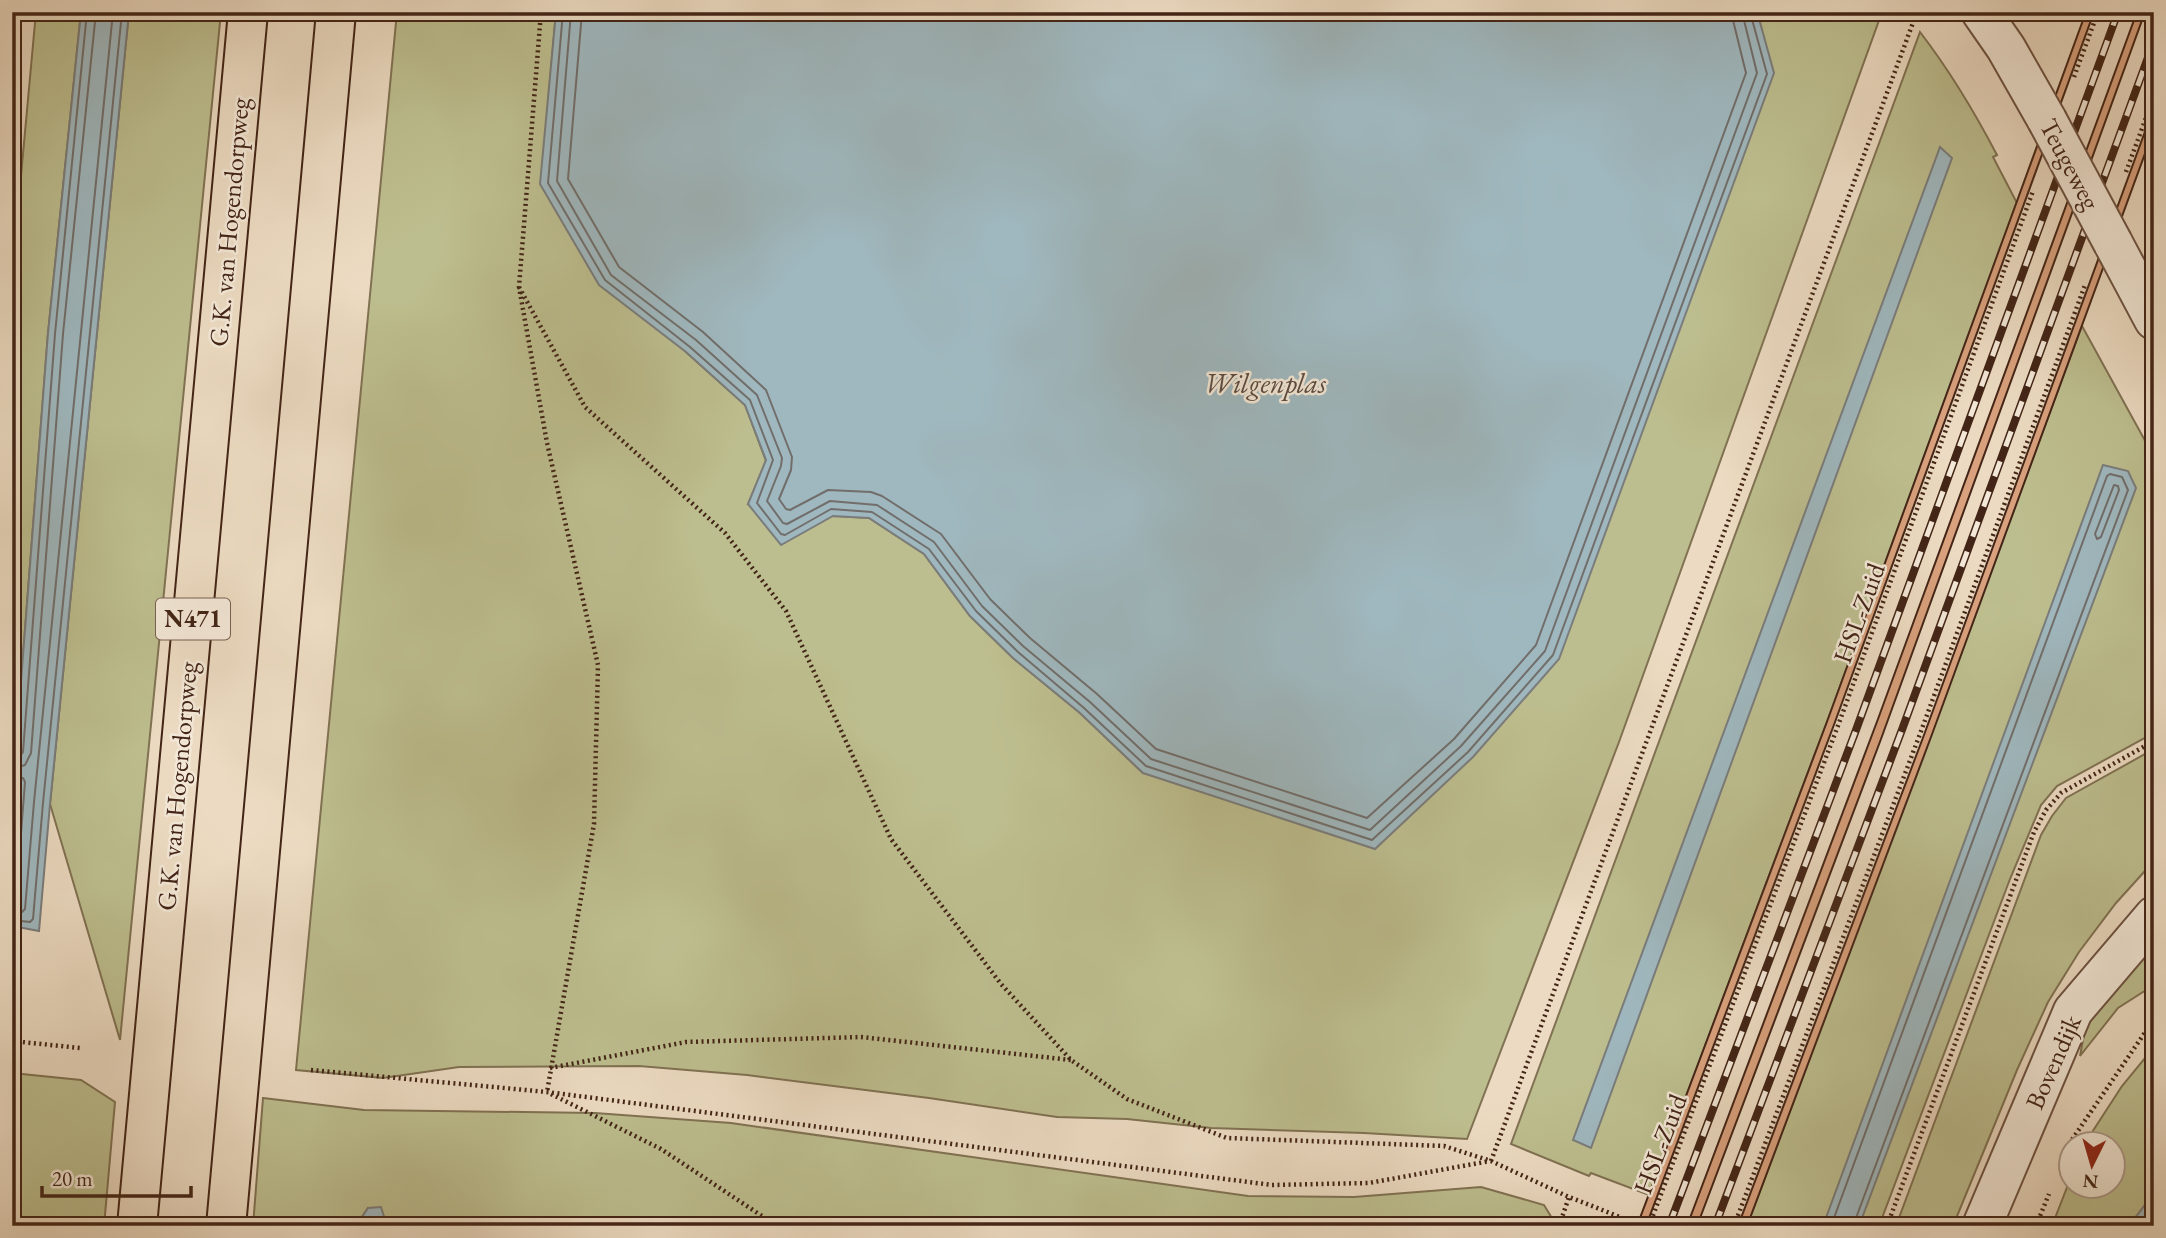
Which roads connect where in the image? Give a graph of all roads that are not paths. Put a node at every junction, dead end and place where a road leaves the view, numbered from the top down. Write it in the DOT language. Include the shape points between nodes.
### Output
graph roads {
  1 [pos="248,12"];
  2 [pos="336,12"];
  3 [pos="1981,12"];
  4 [pos="2154,320"];
  5 [pos="2154,916"];
  6 [pos="137,1226"];
  7 [pos="226,1226"];
  8 [pos="1982,1226"];
  1 -- 6 [label="main road, G.K. van Hogendorpweg / N471"];
  2 -- 7 [label="main road"];
  3 -- 4 [label="street, Teugeweg, bridge" via="2047,120"];
  5 -- 8 [label="street, Bovendijk" via="2073,1011"];
}
